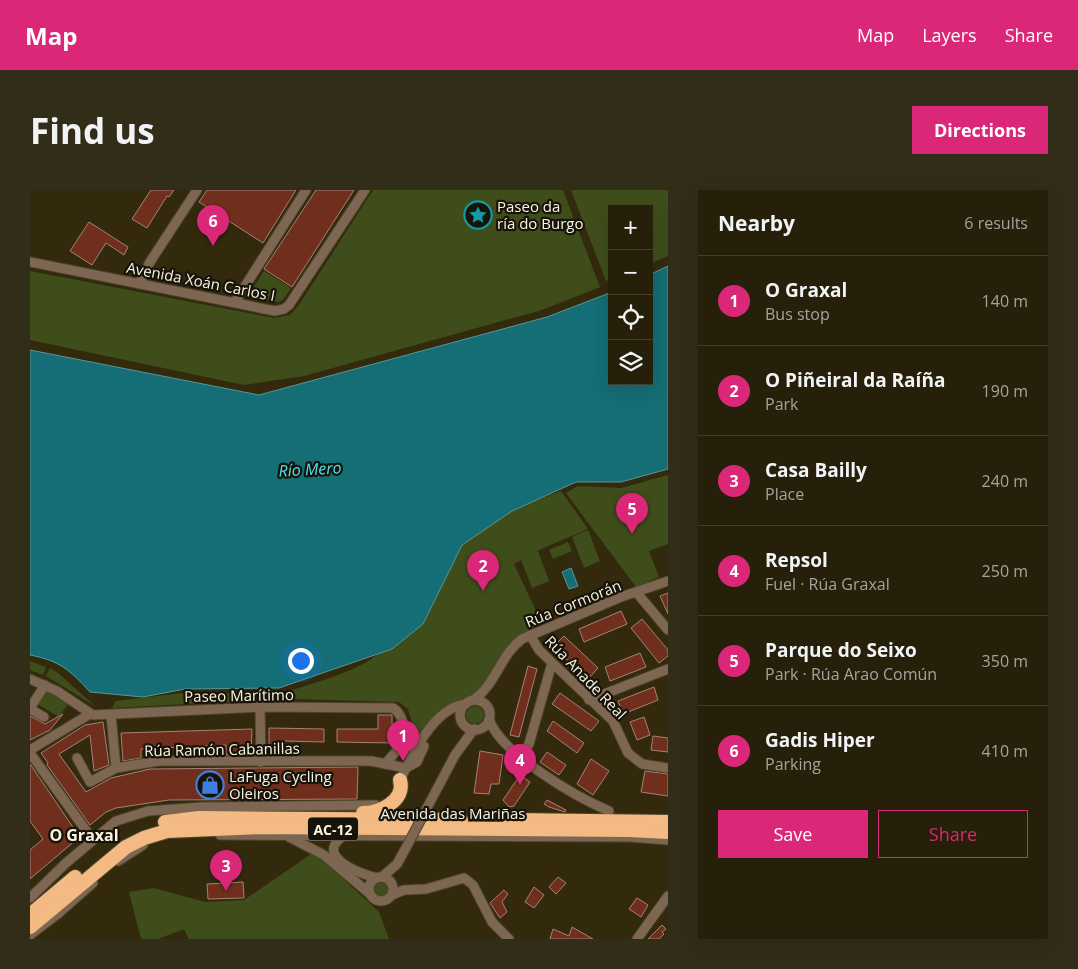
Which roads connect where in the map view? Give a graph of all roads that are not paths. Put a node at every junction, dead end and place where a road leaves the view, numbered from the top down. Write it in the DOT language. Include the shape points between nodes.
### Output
graph roads {
  1 [pos="197,190"];
  2 [pos="306,190"];
  3 [pos="365,190"];
  4 [pos="30,262"];
  5 [pos="138,284"];
  6 [pos="235,302"];
  7 [pos="668,581"];
  8 [pos="637,593"];
  9 [pos="668,630"];
  10 [pos="530,635"];
  11 [pos="552,663"];
  12 [pos="668,669"];
  13 [pos="30,679"];
  14 [pos="492,680"];
  15 [pos="45,684"];
  16 [pos="589,700"];
  17 [pos="470,702"];
  18 [pos="260,707"];
  19 [pos="30,709"];
  20 [pos="90,714"];
  21 [pos="489,714"];
  22 [pos="111,716"];
  23 [pos="44,717"];
  24 [pos="440,717"];
  25 [pos="462,721"];
  26 [pos="430,729"];
  27 [pos="477,729"];
  28 [pos="404,731"];
  29 [pos="500,740"];
  30 [pos="419,746"];
  31 [pos="30,751"];
  32 [pos="455,754"];
  33 [pos="520,757"];
  34 [pos="77,758"];
  35 [pos="260,762"];
  36 [pos="385,764"];
  37 [pos="116,768"];
  38 [pos="668,768"];
  39 [pos="403,774"];
  40 [pos="609,811"];
  41 [pos="272,818"];
  42 [pos="668,818"];
  43 [pos="668,822"];
  44 [pos="668,832"];
  45 [pos="271,835"];
  46 [pos="345,835"];
  47 [pos="93,840"];
  48 [pos="668,840"];
  49 [pos="401,858"];
  50 [pos="379,877"];
  51 [pos="393,883"];
  52 [pos="411,890"];
  53 [pos="370,894"];
  54 [pos="392,895"];
  55 [pos="668,896"];
  56 [pos="30,898"];
  57 [pos="30,915"];
  58 [pos="30,927"];
  59 [pos="30,935"];
  60 [pos="509,939"];
  61 [pos="637,939"];
  1 -- 5 [label="street"];
  2 -- 6 [label="street"];
  3 -- 6 [label="street, Avenida Xoán Carlos I" via="289,305 275,311"];
  4 -- 5 [label="street, Avenida Xoán Carlos I"];
  5 -- 6 [label="street, Avenida Xoán Carlos I"];
  7 -- 8 [label="street"];
  8 -- 9 [label="street, Rúa Cormorán"];
  8 -- 10 [label="street, Rúa Cormorán"];
  10 -- 11 [label="street, Rúa Anade Real"];
  10 -- 14 [label="street, Rúa Cormorán" via="510,649"];
  11 -- 16 [label="street, Rúa Anade Real"];
  11 -- 33 [label="street" via="529,744"];
  12 -- 16 [label="street"];
  13 -- 15 [label="street, Paseo Marítimo"];
  14 -- 17 [label="street, Rúa Cormorán"];
  14 -- 21 [label="street, Rúa Cormorán"];
  15 -- 19 [label="street"];
  15 -- 20 [label="street, Paseo Marítimo"];
  16 -- 38 [label="street, Rúa Anade Real" via="613,720 634,759 642,764"];
  17 -- 21 [label="street" via="484,703"];
  17 -- 24 [label="street" via="451,708"];
  17 -- 25 [label="street" via="461,710"];
  18 -- 22 [label="street, Paseo Marítimo"];
  18 -- 28 [label="street, Paseo Marítimo" via="394,708 401,715"];
  18 -- 35 [label="street"];
  19 -- 23 [label="street"];
  20 -- 22 [label="street, Paseo Marítimo"];
  20 -- 31 [label="street"];
  21 -- 27 [label="street" via="486,725"];
  21 -- 29 [label="street"];
  22 -- 37 [label="street"];
  24 -- 25 [label="street" via="450,714"];
  24 -- 26 [label="street"];
  25 -- 27 [label="street"];
  25 -- 32 [label="street"];
  26 -- 30 [label="street"];
  26 -- 39 [label="street" via="417,762"];
  27 -- 29 [label="street"];
  27 -- 32 [label="street"];
  28 -- 30 [label="street, Paseo Marítimo" via="411,744"];
  28 -- 36 [label="street" via="399,748"];
  29 -- 33 [label="street"];
  30 -- 39 [label="street"];
  31 -- 47 [label="street"];
  32 -- 49 [label="street, bridge"];
  33 -- 40 [label="street" via="564,787"];
  34 -- 37 [label="street, Rúa Ramón Cabanillas" via="90,782"];
  35 -- 36 [label="street, Rúa Ramón Cabanillas" via="371,761"];
  35 -- 37 [label="street, Rúa Ramón Cabanillas" via="159,761"];
  36 -- 39 [label="street"];
  39 -- 41 [label="highway" via="401,789 395,799 378,812 293,814"];
  39 -- 47 [label="street" via="392,795 372,806 202,807 148,811 116,821"];
  40 -- 42 [label="highway"];
  41 -- 43 [label="highway, Avenida das Mariñas / AC-12"];
  41 -- 57 [label="highway, Avenida das Mariñas / AC-12" via="170,820 147,827 112,847"];
  44 -- 58 [label="highway, Avenida das Mariñas / AC-12" via="176,829 157,833 126,847"];
  45 -- 46 [label="street"];
  45 -- 53 [label="street" via="289,837 316,849"];
  45 -- 59 [label="street" via="186,835 149,842 124,857"];
  46 -- 48 [label="street"];
  46 -- 50 [label="street" via="335,845 336,858 356,872"];
  47 -- 56 [label="street"];
  49 -- 50 [label="street" via="392,870"];
  49 -- 51 [label="street"];
  50 -- 51 [label="street"];
  50 -- 53 [label="street" via="371,883"];
  51 -- 52 [label="street"];
  51 -- 54 [label="street"];
  52 -- 54 [label="street"];
  52 -- 60 [label="street" via="459,877 468,880 492,922"];
  53 -- 54 [label="street" via="381,901"];
  55 -- 61 [label="street"];
}
